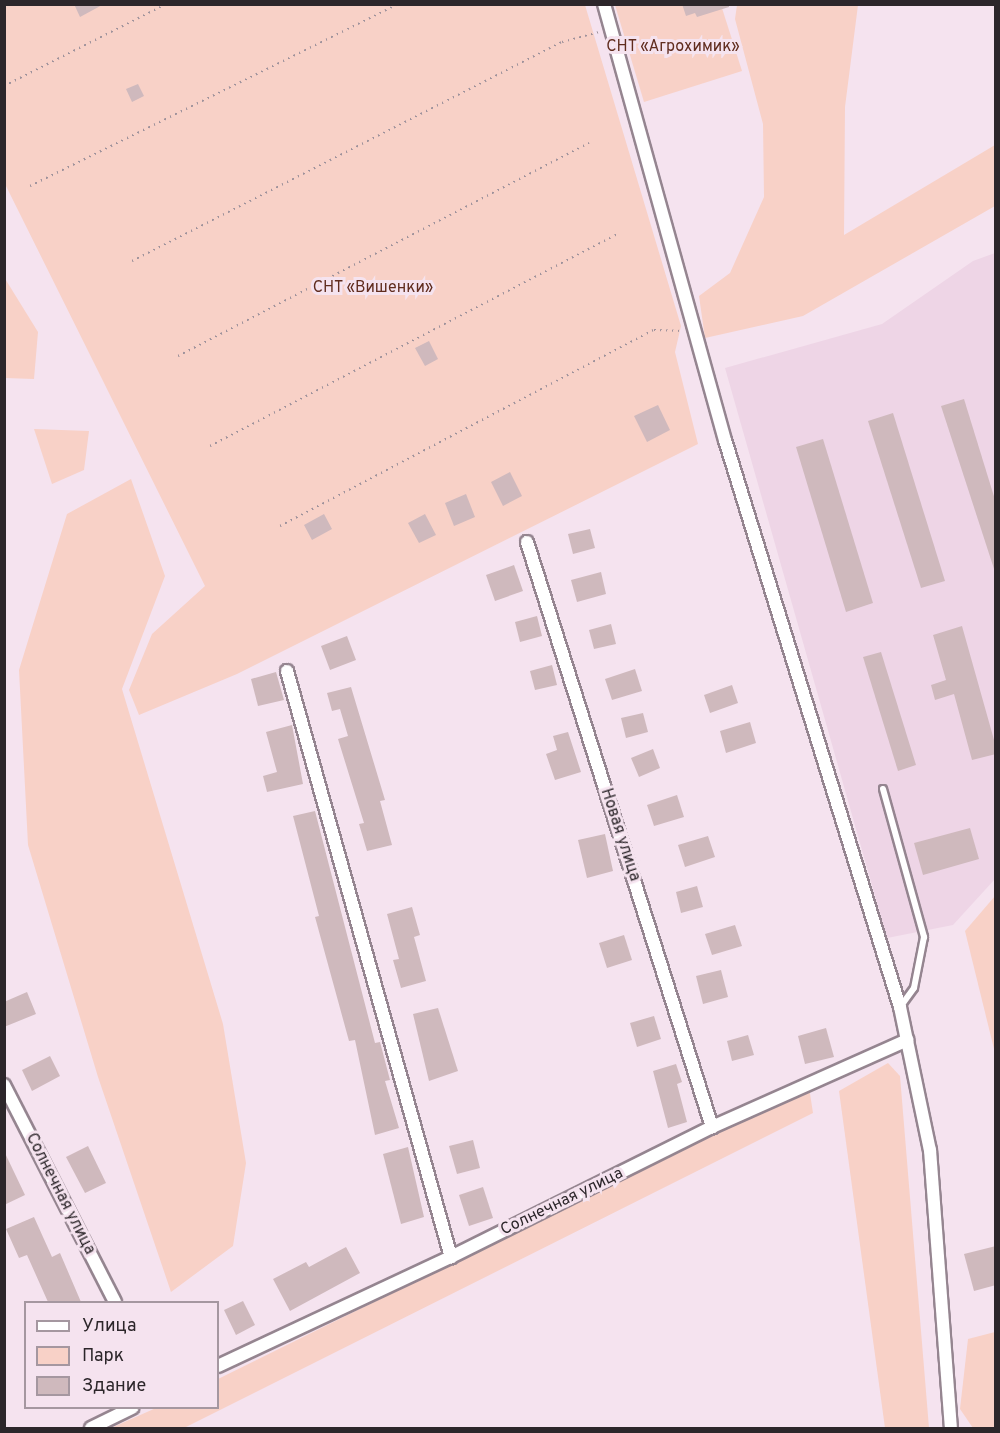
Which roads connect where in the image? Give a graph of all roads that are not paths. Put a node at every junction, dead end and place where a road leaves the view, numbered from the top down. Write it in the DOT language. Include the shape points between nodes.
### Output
graph roads {
  1 [pos="604,4"];
  2 [pos="527,542"];
  3 [pos="286,671"];
  4 [pos="883,789"];
  5 [pos="900,1007"];
  6 [pos="907,1040"];
  7 [pos="4,1085"];
  8 [pos="712,1127"];
  9 [pos="451,1257"];
  10 [pos="114,1301"];
  11 [pos="219,1366"];
  12 [pos="128,1409"];
  13 [pos="90,1428"];
  14 [pos="951,1428"];
  1 -- 5 [label="street" via="694,331"];
  2 -- 8 [label="street, Новая улица"];
  3 -- 9 [label="street"];
  4 -- 5 [label="lane" via="924,937 914,988"];
  5 -- 6 [label="street"];
  6 -- 8 [label="street, Солнечная улица"];
  6 -- 14 [label="street" via="930,1150"];
  7 -- 10 [label="street, Солнечная улица"];
  8 -- 9 [label="street, Солнечная улица"];
  9 -- 11 [label="street, Солнечная улица"];
  12 -- 13 [label="street"];
}
